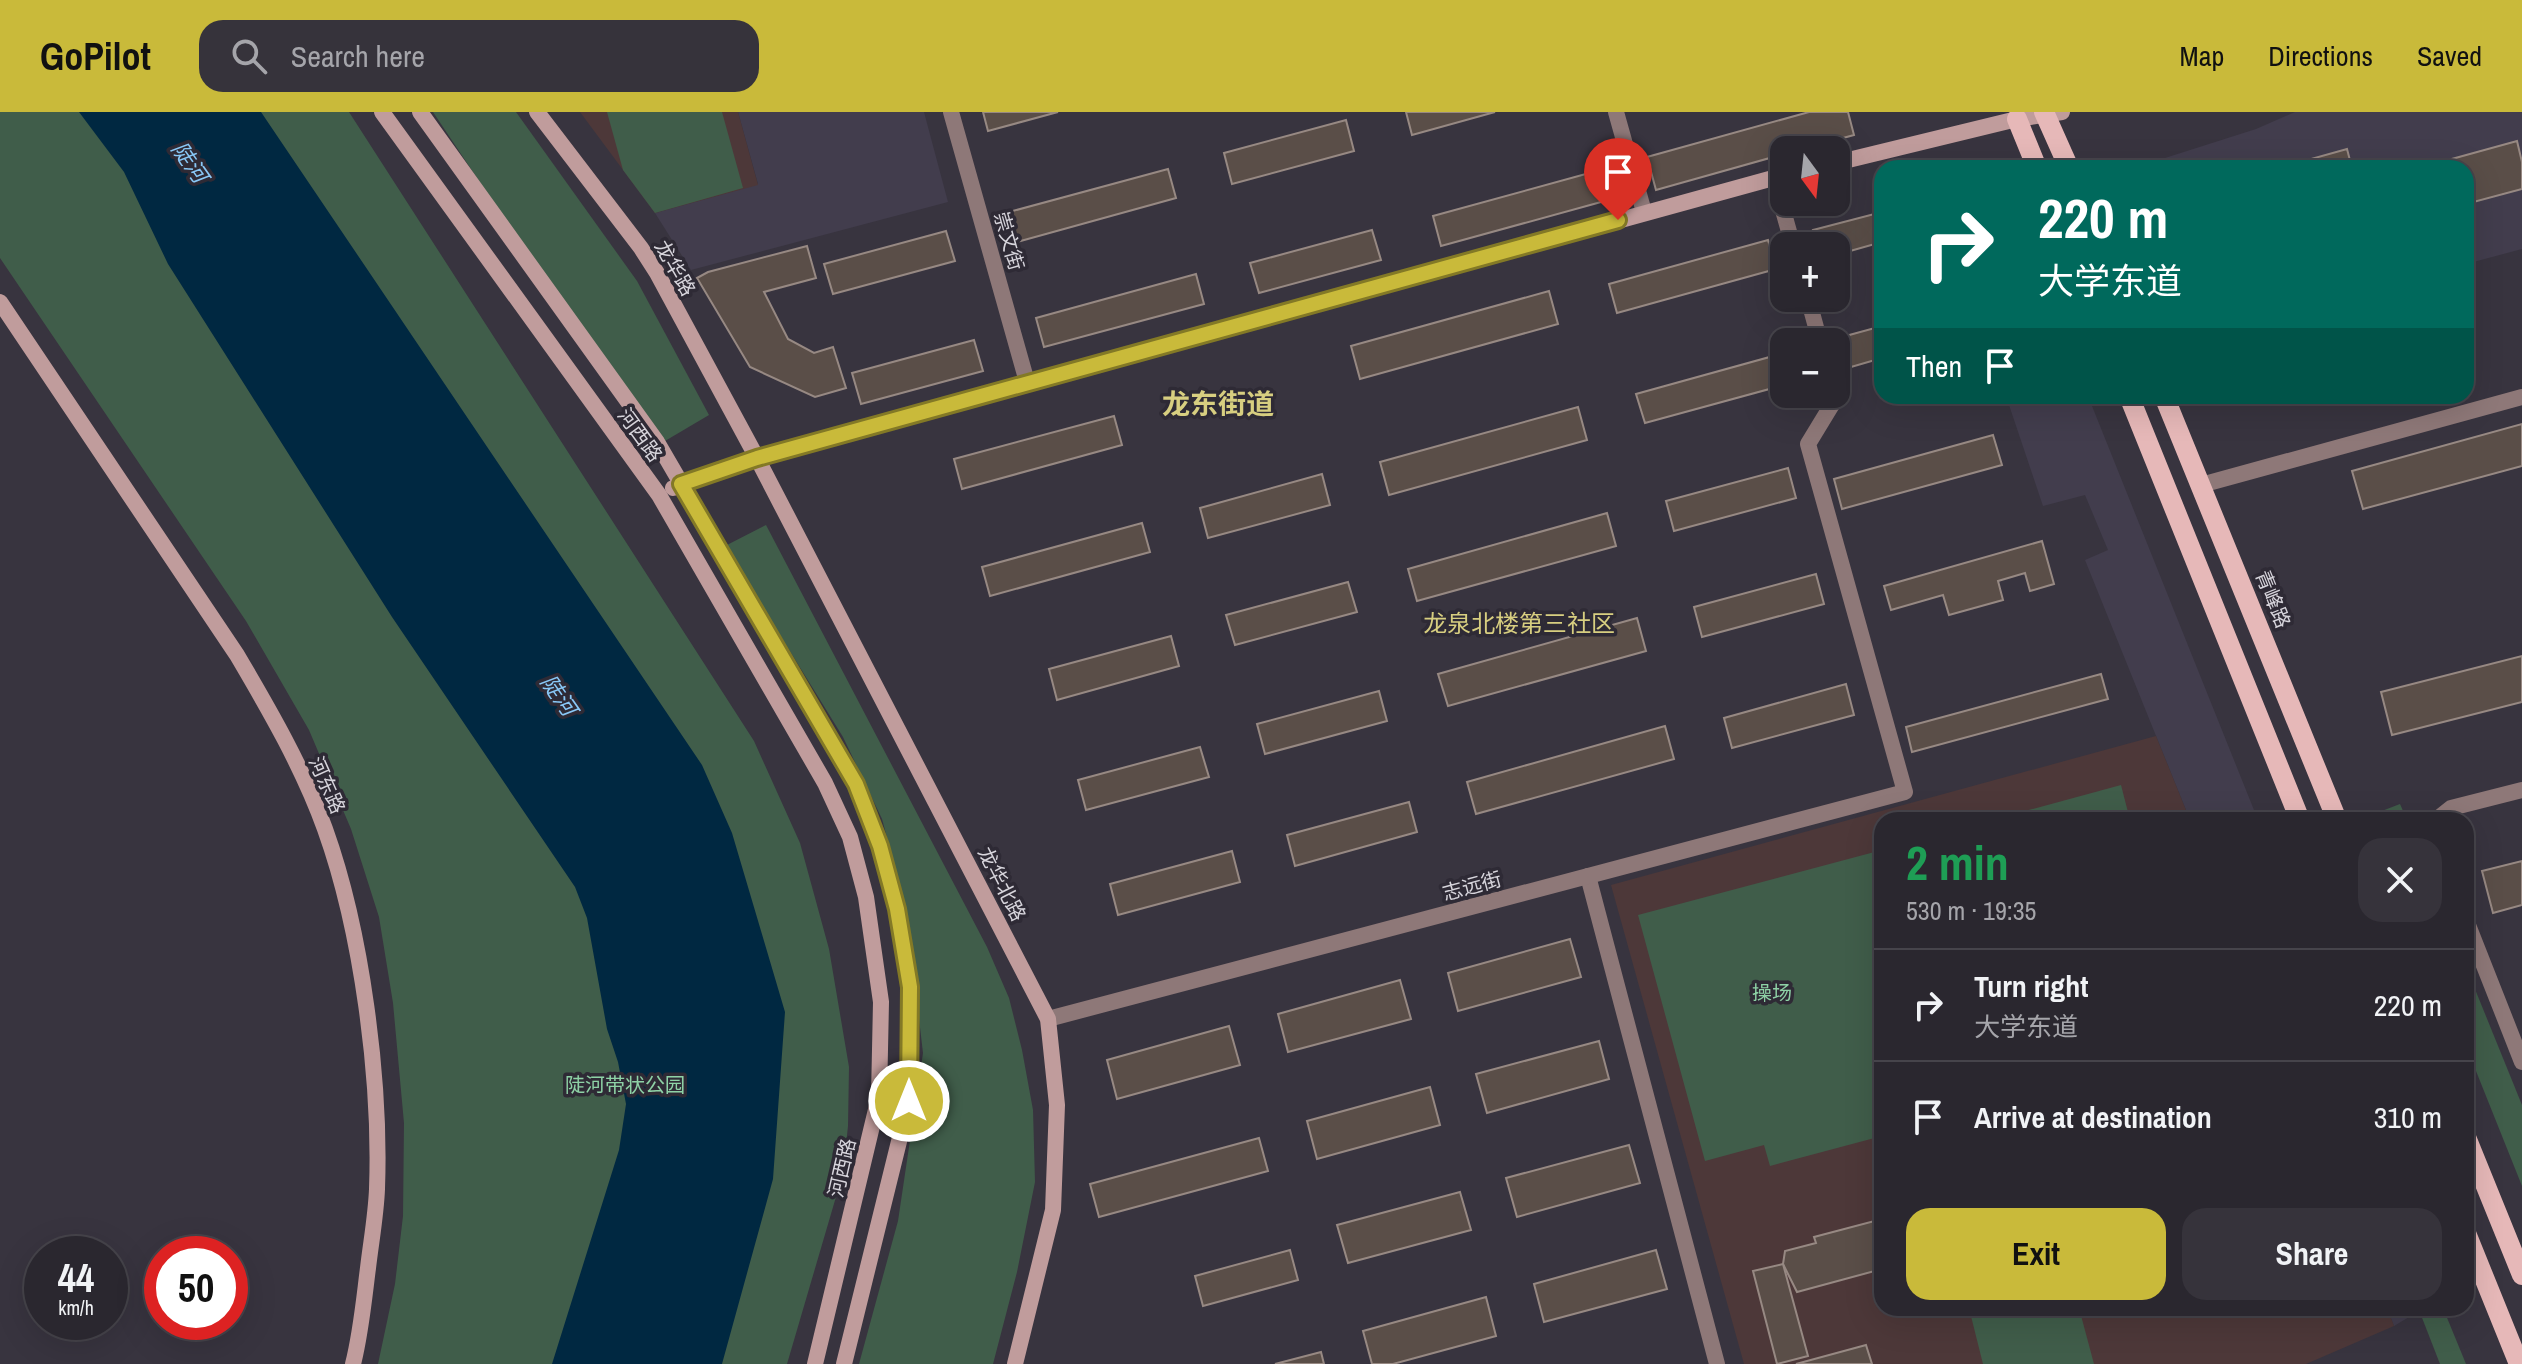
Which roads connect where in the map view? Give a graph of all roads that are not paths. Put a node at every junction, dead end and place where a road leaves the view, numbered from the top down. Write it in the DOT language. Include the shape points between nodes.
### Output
graph roads {
  1 [pos="382,112"];
  2 [pos="420,112"];
  3 [pos="537,112"];
  4 [pos="951,112"];
  5 [pos="1616,112"];
  6 [pos="2040,114"];
  7 [pos="1850,160"];
  8 [pos="2037,160"];
  9 [pos="2065,160"];
  10 [pos="1770,178"];
  11 [pos="1644,212"];
  12 [pos="0,302"];
  13 [pos="1027,382"];
  14 [pos="2522,397"];
  15 [pos="2132,404"];
  16 [pos="2167,404"];
  17 [pos="1830,408"];
  18 [pos="757,458"];
  19 [pos="681,484"];
  20 [pos="2201,485"];
  21 [pos="659,495"];
  22 [pos="2522,790"];
  23 [pos="2297,812"];
  24 [pos="2334,812"];
  25 [pos="2446,812"];
  26 [pos="1588,876"];
  27 [pos="2474,940"];
  28 [pos="1048,1019"];
  29 [pos="2522,1062"];
  30 [pos="2474,1157"];
  31 [pos="2474,1253"];
  32 [pos="2522,1275"];
  33 [pos="353,1364"];
  34 [pos="815,1364"];
  35 [pos="844,1364"];
  36 [pos="1015,1364"];
  37 [pos="1717,1364"];
  38 [pos="2519,1364"];
  1 -- 21 [label="street, 河西路"];
  2 -- 19 [label="street, 河西路" via="657,442"];
  3 -- 18 [label="street, 龙华路" via="641,248"];
  4 -- 13 [label="street, 崇文街"];
  5 -- 11 [label="street"];
  6 -- 7 [label="street"];
  6 -- 8 [label="main road"];
  6 -- 9 [label="main road"];
  10 -- 11 [label="street"];
  11 -- 13 [label="street"];
  12 -- 33 [label="street, 河东路" via="237,655 299,768 325,830 358,958 376,1117 377,1191"];
  13 -- 18 [label="street"];
  14 -- 20 [label="street"];
  15 -- 23 [label="main road"];
  16 -- 20 [label="main road, 青峰路"];
  17 -- 26 [label="street, 志远街" via="1808,444 1905,792"];
  18 -- 19 [label="street"];
  18 -- 28 [label="street, 龙华北路"];
  19 -- 21 [label="street"];
  19 -- 35 [label="street, 河西路" via="856,784 897,909 910,987 909,1101"];
  20 -- 24 [label="main road, 青峰路"];
  21 -- 34 [label="street, 河西路" via="825,783 850,837 866,897 881,1002 879,1097"];
  22 -- 25 [label="street"];
  26 -- 28 [label="street, 志远街"];
  26 -- 37 [label="street"];
  27 -- 29 [label="street"];
  28 -- 36 [label="street, 龙华北路" via="1057,1105 1053,1210"];
  30 -- 32 [label="main road"];
  31 -- 38 [label="main road"];
}
